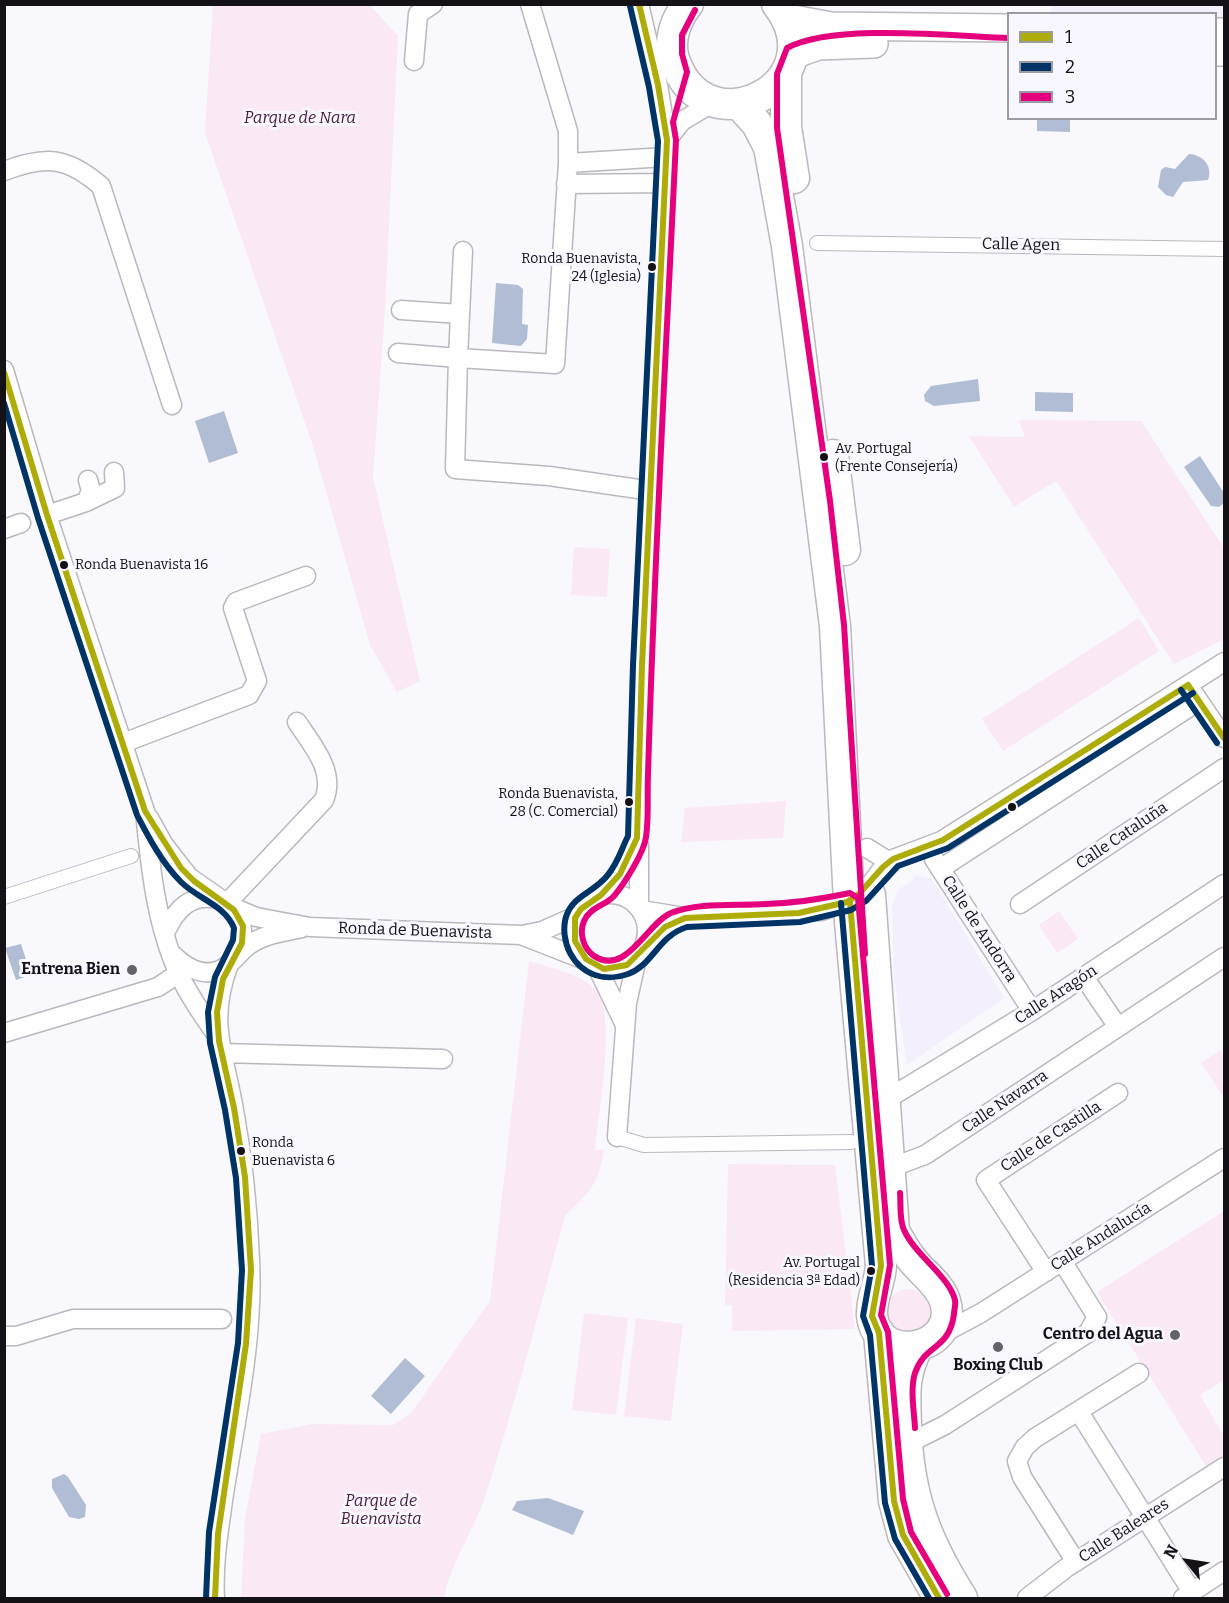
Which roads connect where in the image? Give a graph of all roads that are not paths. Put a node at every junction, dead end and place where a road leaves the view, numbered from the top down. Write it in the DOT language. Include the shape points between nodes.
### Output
graph roads {
  1 [pos="433,4"];
  2 [pos="530,4"];
  3 [pos="640,4"];
  4 [pos="688,4"];
  5 [pos="783,11"];
  6 [pos="1007,28"];
  7 [pos="1007,47"];
  8 [pos="414,61"];
  9 [pos="676,63"];
  10 [pos="789,65"];
  11 [pos="727,104"];
  12 [pos="666,140"];
  13 [pos="568,163"];
  14 [pos="4,171"];
  15 [pos="666,183"];
  16 [pos="566,184"];
  17 [pos="817,243"];
  18 [pos="1224,249"];
  19 [pos="464,251"];
  20 [pos="401,310"];
  21 [pos="460,314"];
  22 [pos="398,353"];
  23 [pos="458,358"];
  24 [pos="4,370"];
  25 [pos="172,405"];
  26 [pos="114,472"];
  27 [pos="88,480"];
  28 [pos="652,491"];
  29 [pos="86,502"];
  30 [pos="47,515"];
  31 [pos="306,576"];
  32 [pos="1224,662"];
  33 [pos="1188,685"];
  34 [pos="1199,701"];
  35 [pos="297,722"];
  36 [pos="1224,738"];
  37 [pos="123,743"];
  38 [pos="1224,768"];
  39 [pos="145,811"];
  40 [pos="637,838"];
  41 [pos="927,847"];
  42 [pos="878,855"];
  43 [pos="131,856"];
  44 [pos="940,869"];
  45 [pos="1224,884"];
  46 [pos="863,894"];
  47 [pos="603,895"];
  48 [pos="4,897"];
  49 [pos="226,903"];
  50 [pos="1020,904"];
  51 [pos="640,908"];
  52 [pos="576,916"];
  53 [pos="686,918"];
  54 [pos="310,927"];
  55 [pos="165,933"];
  56 [pos="520,935"];
  57 [pos="640,953"];
  58 [pos="172,954"];
  59 [pos="1224,957"];
  60 [pos="233,960"];
  61 [pos="591,963"];
  62 [pos="1084,977"];
  63 [pos="170,980"];
  64 [pos="1032,1011"];
  65 [pos="626,1026"];
  66 [pos="1118,1027"];
  67 [pos="4,1033"];
  68 [pos="220,1045"];
  69 [pos="443,1059"];
  70 [pos="1118,1093"];
  71 [pos="884,1101"];
  72 [pos="617,1137"];
  73 [pos="852,1142"];
  74 [pos="1224,1158"];
  75 [pos="888,1165"];
  76 [pos="1062,1261"];
  77 [pos="1046,1272"];
  78 [pos="878,1292"];
  79 [pos="939,1293"];
  80 [pos="977,1315"];
  81 [pos="222,1319"];
  82 [pos="879,1333"];
  83 [pos="4,1336"];
  84 [pos="927,1342"];
  85 [pos="1139,1373"];
  86 [pos="1079,1412"];
  87 [pos="906,1444"];
  88 [pos="1224,1467"];
  89 [pos="1145,1518"];
  90 [pos="1076,1562"];
  91 [pos="1224,1571"];
  92 [pos="1187,1595"];
  93 [pos="215,1599"];
  94 [pos="939,1599"];
  95 [pos="962,1599"];
  96 [pos="1027,1599"];
  1 -- 8 [label="street" via="418,14"];
  2 -- 13 [label="street" via="568,131"];
  3 -- 9 [label="street"];
  3 -- 12 [label="street"];
  4 -- 9 [label="main road" via="673,33"];
  5 -- 6 [label="main road" via="831,26"];
  5 -- 10 [label="main road" via="793,36"];
  7 -- 10 [label="main road" via="852,43 818,46"];
  9 -- 11 [label="main road" via="687,85 699,95"];
  9 -- 12 [label="street"];
  10 -- 11 [label="main road" via="766,95"];
  10 -- 42 [label="main road" via="786,127 839,500"];
  11 -- 12 [label="street" via="682,121"];
  11 -- 46 [label="main road" via="757,124 769,147 787,246 835,626"];
  12 -- 13 [label="street"];
  12 -- 15 [label="street"];
  13 -- 16 [label="street"];
  14 -- 25 [label="street" via="43,159 64,162 101,186"];
  15 -- 16 [label="street"];
  15 -- 28 [label="street"];
  16 -- 23 [label="street" via="555,364"];
  17 -- 18 [label="street, Calle Agen"];
  19 -- 21 [label="street"];
  20 -- 21 [label="street"];
  21 -- 23 [label="street"];
  22 -- 23 [label="street"];
  23 -- 28 [label="street" via="455,469 549,476"];
  24 -- 30 [label="street, Ronda de Buenavista"];
  26 -- 29 [label="street" via="116,483 111,492"];
  27 -- 29 [label="street" via="91,491"];
  28 -- 40 [label="street"];
  29 -- 30 [label="street"];
  30 -- 37 [label="street, Ronda de Buenavista"];
  31 -- 37 [label="street" via="236,602 233,608 257,681 249,695"];
  32 -- 33 [label="street"];
  33 -- 34 [label="street"];
  33 -- 41 [label="street"];
  34 -- 36 [label="street"];
  34 -- 44 [label="street"];
  35 -- 49 [label="street" via="325,768 329,787 324,800"];
  37 -- 39 [label="street, Ronda de Buenavista"];
  38 -- 50 [label="street, Calle Cataluña"];
  39 -- 49 [label="street, Ronda de Buenavista" via="181,867"];
  39 -- 55 [label="street, Ronda de Buenavista" via="149,854"];
  40 -- 47 [label="street" via="626,864"];
  40 -- 51 [label="street"];
  41 -- 42 [label="street"];
  41 -- 44 [label="street, Calle de Andorra"];
  42 -- 46 [label="main road"];
  43 -- 48 [label="street"];
  44 -- 64 [label="street, Calle de Andorra"];
  45 -- 62 [label="street, Calle Aragón"];
  46 -- 53 [label="street" via="822,910"];
  46 -- 71 [label="main road"];
  46 -- 78 [label="main road" via="881,1266"];
  47 -- 51 [label="street" via="624,897"];
  47 -- 52 [label="street" via="591,898"];
  49 -- 54 [label="street, Ronda de Buenavista" via="256,916"];
  49 -- 55 [label="street, Ronda de Buenavista" via="202,897 189,901 172,918"];
  49 -- 60 [label="street, Ronda de Buenavista" via="243,932 242,945"];
  51 -- 53 [label="street"];
  51 -- 57 [label="street" via="647,924"];
  52 -- 56 [label="street, Ronda de Buenavista" via="542,931"];
  52 -- 61 [label="street" via="576,948"];
  53 -- 57 [label="street" via="656,932"];
  54 -- 56 [label="street, Ronda de Buenavista"];
  54 -- 60 [label="street, Ronda de Buenavista" via="264,937"];
  55 -- 58 [label="street, Ronda de Buenavista"];
  56 -- 61 [label="street, Ronda de Buenavista"];
  57 -- 61 [label="street" via="626,966 609,969"];
  57 -- 65 [label="street"];
  58 -- 60 [label="street, Ronda de Buenavista" via="191,969 203,972 223,968"];
  58 -- 68 [label="street, Ronda de Buenavista" via="183,984"];
  59 -- 66 [label="street, Calle Navarra"];
  60 -- 68 [label="street, Ronda de Buenavista" via="217,1004"];
  61 -- 65 [label="street"];
  62 -- 64 [label="street, Calle Aragón"];
  62 -- 66 [label="street"];
  63 -- 67 [label="street" via="158,987"];
  64 -- 71 [label="street, Calle Aragón"];
  65 -- 72 [label="street"];
  66 -- 75 [label="street, Calle Navarra" via="925,1155"];
  68 -- 69 [label="street"];
  68 -- 93 [label="street, Ronda de Buenavista" via="245,1190 250,1292 243,1373 218,1536"];
  70 -- 77 [label="street, Calle de Castilla" via="986,1179"];
  71 -- 75 [label="main road"];
  72 -- 73 [label="street" via="644,1145"];
  74 -- 76 [label="street, Calle Andalucía"];
  75 -- 79 [label="main road" via="894,1231"];
  76 -- 77 [label="street, Calle Andalucía"];
  76 -- 87 [label="street" via="1097,1317 1088,1333 945,1425"];
  77 -- 80 [label="street, Calle Andalucía"];
  78 -- 79 [label="main road" via="897,1276 916,1275"];
  78 -- 82 [label="main road" via="872,1316"];
  79 -- 80 [label="street"];
  79 -- 84 [label="main road" via="946,1315"];
  80 -- 84 [label="street, Calle Andalucía"];
  81 -- 83 [label="street" via="73,1319"];
  82 -- 84 [label="main road" via="895,1346"];
  82 -- 94 [label="main road" via="894,1501 903,1535"];
  84 -- 87 [label="main road" via="907,1369 904,1383"];
  85 -- 86 [label="street"];
  86 -- 89 [label="street"];
  86 -- 90 [label="street" via="1035,1438 1017,1461 1022,1477"];
  87 -- 95 [label="main road" via="913,1497 932,1546"];
  88 -- 89 [label="street, Calle Baleares"];
  89 -- 90 [label="street, Calle Baleares"];
  89 -- 92 [label="street"];
  90 -- 96 [label="street, Calle Baleares"];
  91 -- 92 [label="street"];
}
